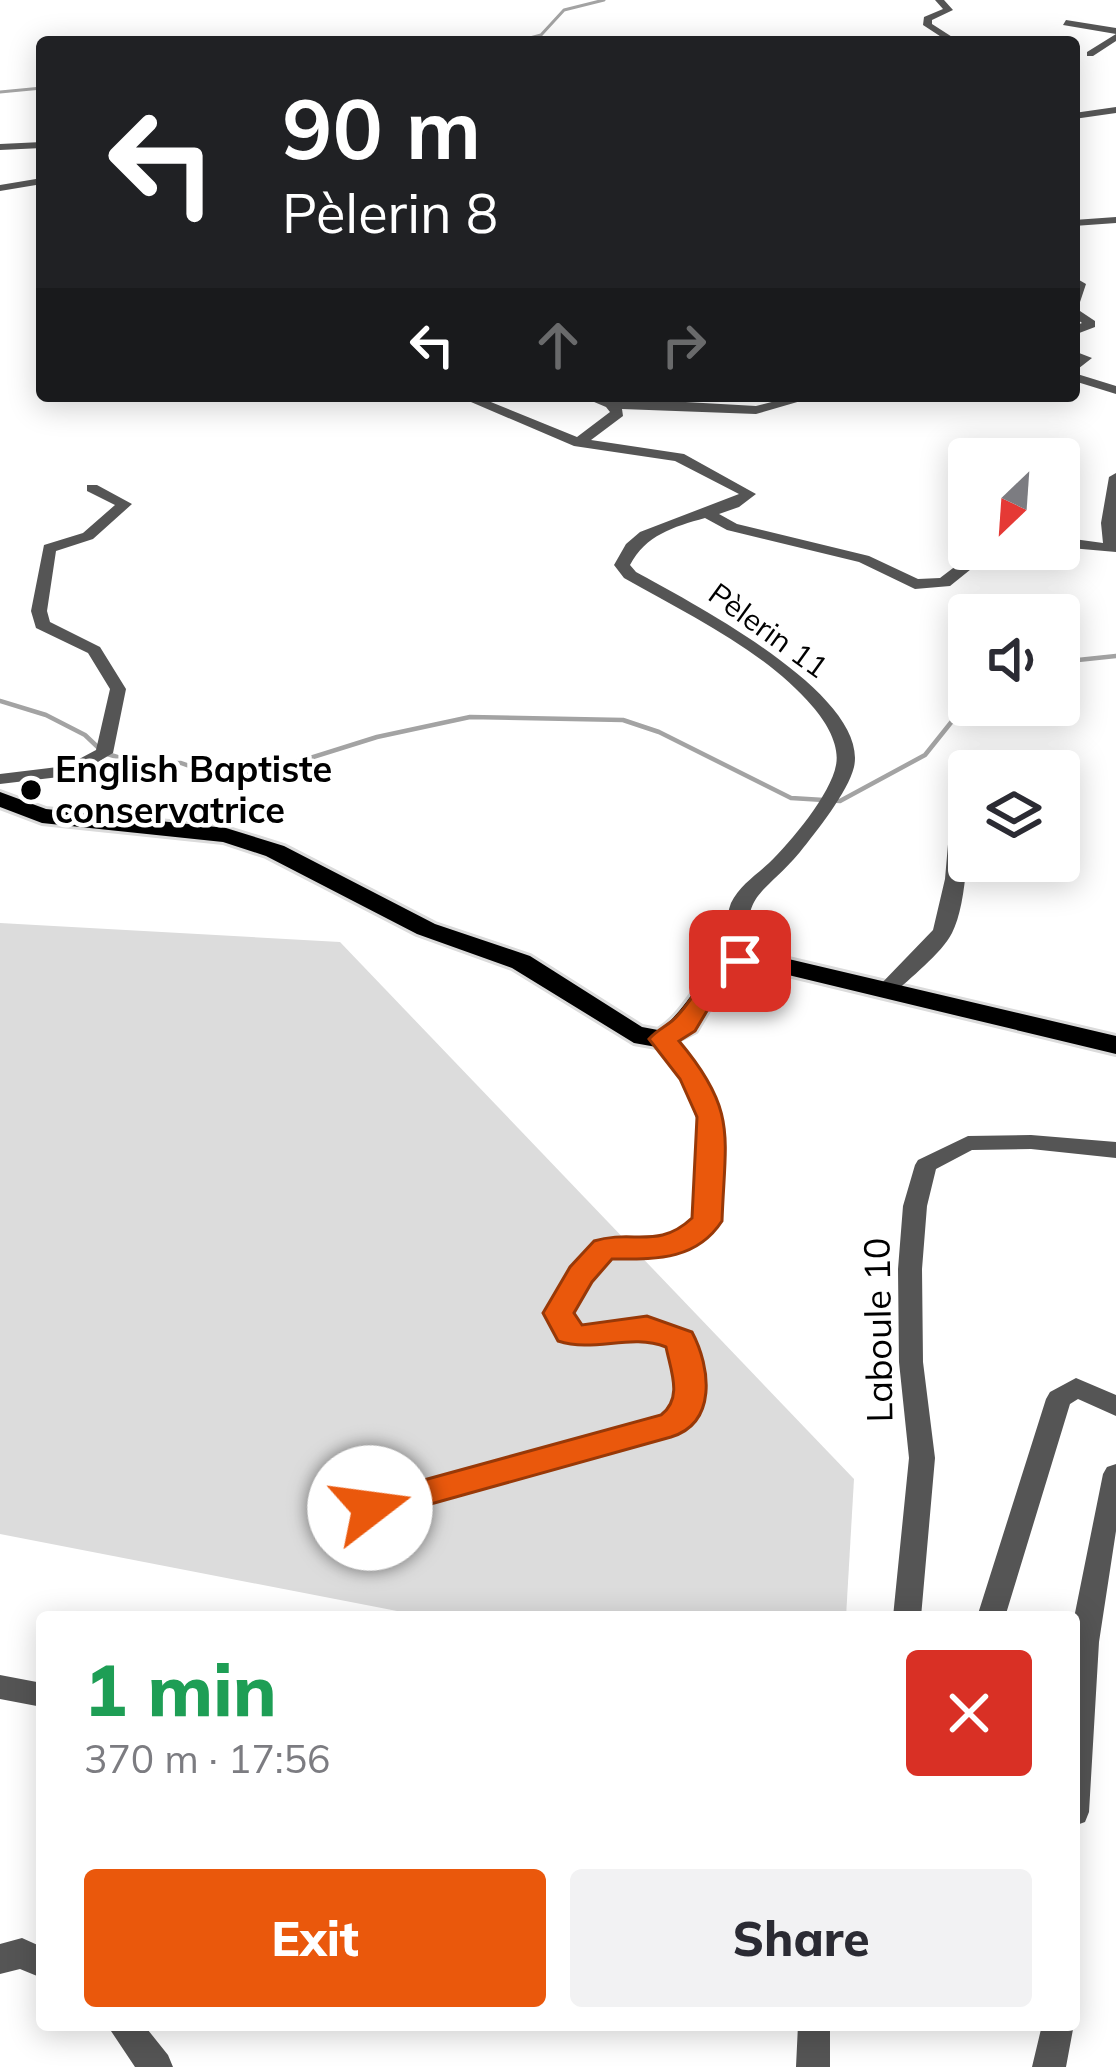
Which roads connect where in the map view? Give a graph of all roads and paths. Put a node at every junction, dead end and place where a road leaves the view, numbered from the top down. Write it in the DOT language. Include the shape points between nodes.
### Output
graph roads {
  1 [pos="939,0"];
  2 [pos="1066,23"];
  3 [pos="1116,34"];
  4 [pos="945,36"];
  5 [pos="1090,54"];
  6 [pos="1116,110"];
  7 [pos="1080,115"];
  8 [pos="1080,116"];
  9 [pos="1116,127"];
  10 [pos="36,145"];
  11 [pos="0,147"];
  12 [pos="36,182"];
  13 [pos="0,188"];
  14 [pos="1116,220"];
  15 [pos="1080,223"];
  16 [pos="1080,375"];
  17 [pos="1116,390"];
  18 [pos="479,402"];
  19 [pos="605,402"];
  20 [pos="787,402"];
  21 [pos="611,404"];
  22 [pos="579,443"];
  23 [pos="1116,477"];
  24 [pos="92,488"];
  25 [pos="702,512"];
  26 [pos="1080,545"];
  27 [pos="961,570"];
  28 [pos="0,778"];
  29 [pos="0,799"];
  30 [pos="954,882"];
  31 [pos="740,961"];
  32 [pos="885,991"];
  33 [pos="662,1039"];
  34 [pos="1116,1045"];
  35 [pos="1116,1150"];
  36 [pos="1116,1406"];
  37 [pos="1116,1474"];
  38 [pos="370,1508"];
  39 [pos="908,1611"];
  40 [pos="994,1611"];
  41 [pos="1080,1656"];
  42 [pos="0,1687"];
  43 [pos="36,1694"];
  44 [pos="0,1959"];
  45 [pos="36,1960"];
  46 [pos="127,2031"];
  47 [pos="814,2031"];
  48 [pos="1057,2031"];
  49 [pos="156,2067"];
  50 [pos="813,2067"];
  51 [pos="1048,2067"];
  1 -- 4 [label="street" via="949,10 928,25"];
  2 -- 3 [label="street"];
  3 -- 5 [label="street"];
  6 -- 7 [label="street"];
  8 -- 9 [label="street"];
  10 -- 11 [label="street"];
  12 -- 13 [label="street"];
  14 -- 15 [label="street"];
  16 -- 17 [label="street"];
  18 -- 22 [label="street"];
  19 -- 21 [label="street"];
  20 -- 21 [label="street" via="756,410"];
  21 -- 22 [label="street" via="618,413"];
  22 -- 25 [label="street, Pèlerin 11" via="679,457 749,494"];
  23 -- 26 [label="street" via="1112,549"];
  24 -- 28 [label="street" via="125,504 88,536 49,548 39,611 42,625 94,650 118,688 104,752 70,771"];
  25 -- 27 [label="street" via="851,555 915,584 944,583"];
  25 -- 31 [label="street, Pèlerin 11" via="634,543 622,565 809,694 832,720 847,767 794,847 736,907"];
  29 -- 33 [label="main road" via="42,816 226,835 275,851 426,929 521,962 634,1034"];
  30 -- 32 [label="street" via="944,932"];
  31 -- 32 [label="main road"];
  31 -- 33 [label="main road" via="686,1024"];
  32 -- 34 [label="main road"];
  33 -- 38 [label="street" via="693,1076 712,1117 707,1221 673,1245 604,1249 559,1313 569,1333 582,1336 647,1327 681,1340 692,1396 686,1413 671,1424"];
  35 -- 39 [label="street, Laboule 10" via="968,1143 926,1165 910,1269 922,1458"];
  36 -- 40 [label="street" via="1076,1388 1059,1399"];
  37 -- 41 [label="street"];
  42 -- 43 [label="street"];
  44 -- 45 [label="street" via="22,1953"];
  46 -- 49 [label="street"];
  47 -- 50 [label="street"];
  48 -- 51 [label="street"];
}
